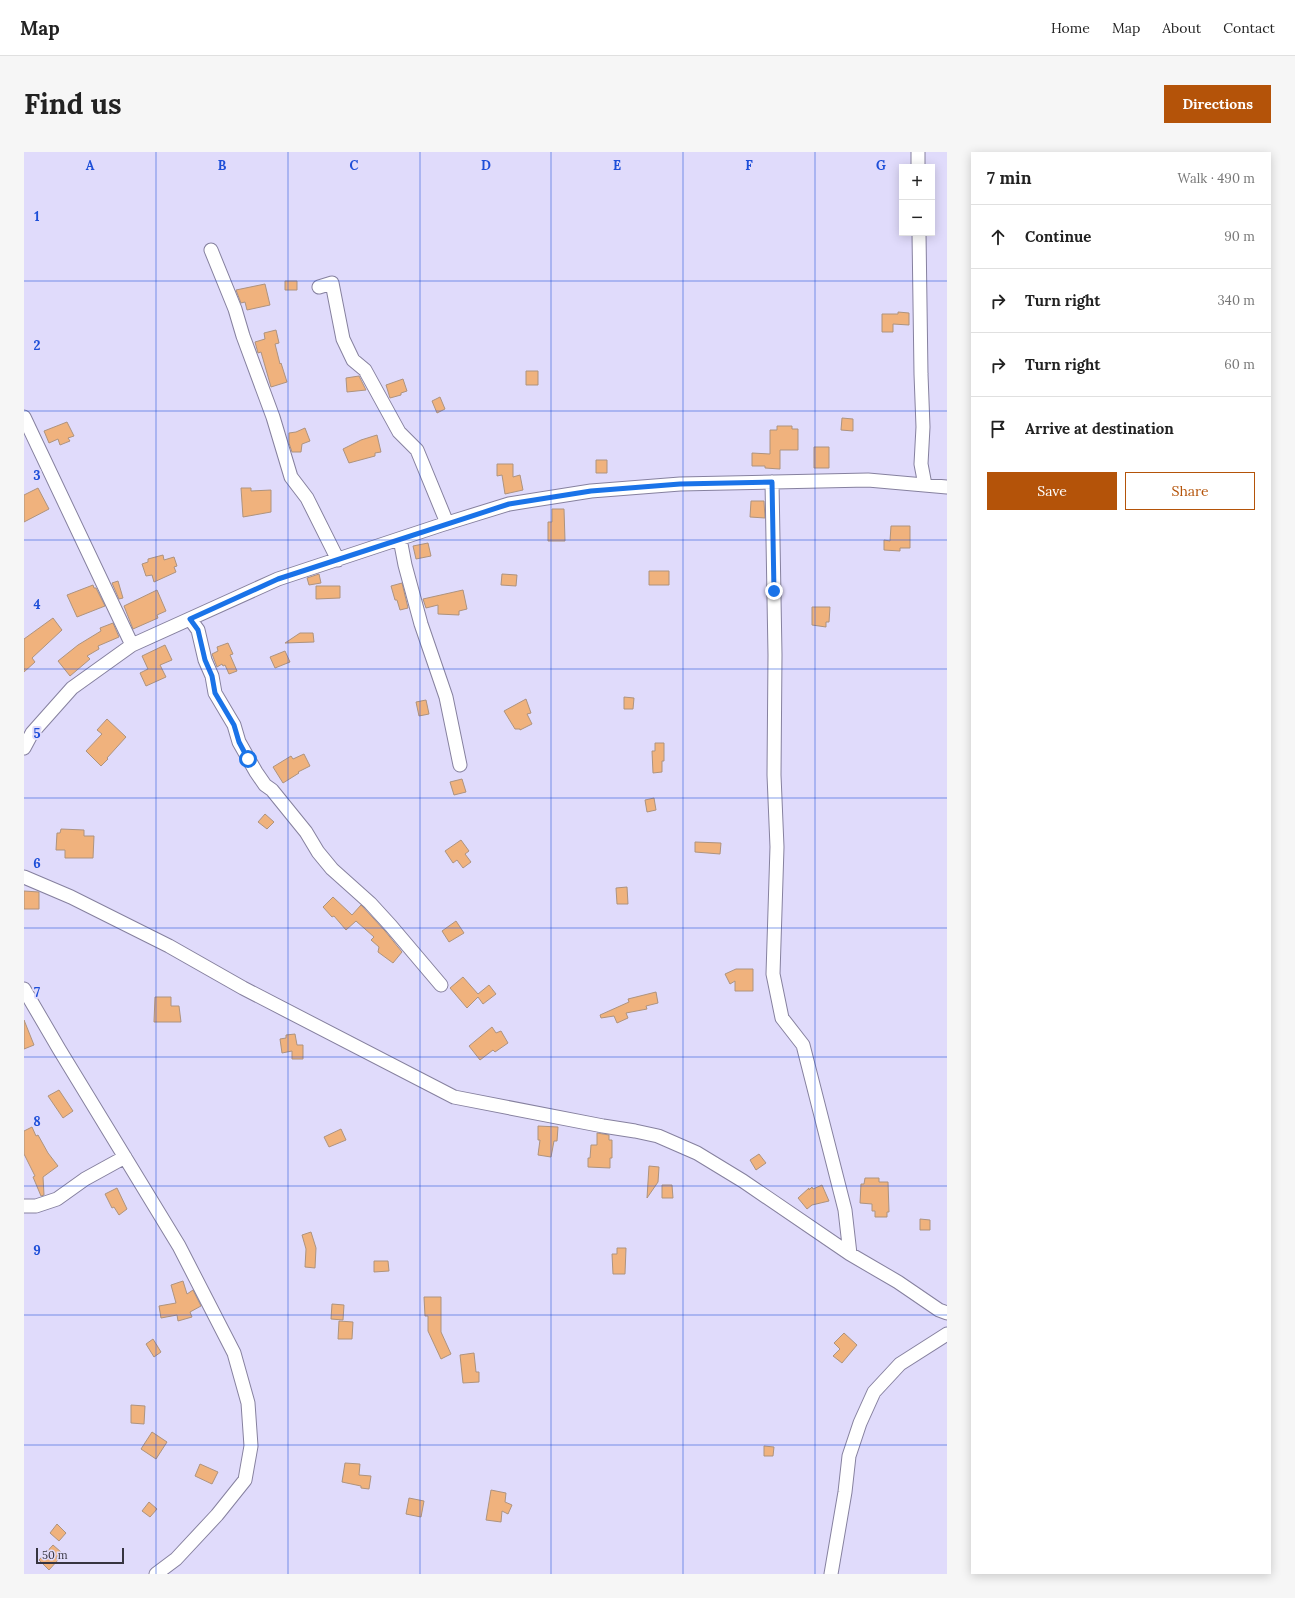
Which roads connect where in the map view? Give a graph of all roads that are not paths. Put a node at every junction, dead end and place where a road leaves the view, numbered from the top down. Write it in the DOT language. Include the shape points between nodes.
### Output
graph roads {
  1 [pos="918,152"];
  2 [pos="918,164"];
  3 [pos="919,236"];
  4 [pos="211,250"];
  5 [pos="319,287"];
  6 [pos="24,417"];
  7 [pos="772,482"];
  8 [pos="925,485"];
  9 [pos="947,487"];
  10 [pos="447,523"];
  11 [pos="400,539"];
  12 [pos="338,560"];
  13 [pos="190,619"];
  14 [pos="132,645"];
  15 [pos="24,748"];
  16 [pos="460,765"];
  17 [pos="24,877"];
  18 [pos="441,986"];
  19 [pos="24,989"];
  20 [pos="125,1157"];
  21 [pos="24,1206"];
  22 [pos="850,1254"];
  23 [pos="947,1313"];
  24 [pos="947,1334"];
  25 [pos="156,1574"];
  26 [pos="831,1574"];
  1 -- 2 [label="street"];
  3 -- 8 [label="street" via="923,427 921,464"];
  4 -- 12 [label="street" via="235,308 291,477 306,498"];
  5 -- 10 [label="street" via="332,283 343,339 353,360 365,370 399,432 417,450"];
  6 -- 14 [label="street"];
  7 -- 8 [label="street" via="868,480"];
  7 -- 10 [label="street" via="680,484 591,491 509,504"];
  7 -- 22 [label="street" via="774,775 777,847 774,974 782,1018 803,1045 845,1210"];
  8 -- 9 [label="street"];
  10 -- 11 [label="street"];
  11 -- 12 [label="street"];
  11 -- 16 [label="street" via="421,624 446,698"];
  12 -- 13 [label="street" via="278,579"];
  13 -- 14 [label="street"];
  13 -- 18 [label="street" via="198,630 215,693 234,725 239,742 256,772 306,832 332,869 370,903"];
  14 -- 15 [label="street" via="72,688 32,733"];
  17 -- 22 [label="street" via="71,897 169,946 243,988 454,1097 658,1136 697,1153"];
  19 -- 20 [label="street"];
  20 -- 21 [label="street" via="85,1179 57,1199 36,1206"];
  20 -- 25 [label="street" via="209,1301 234,1353 248,1404 251,1446 245,1480 176,1559"];
  22 -- 23 [label="street" via="898,1282 938,1310"];
  24 -- 26 [label="street" via="900,1364 874,1392 849,1456"];
}
